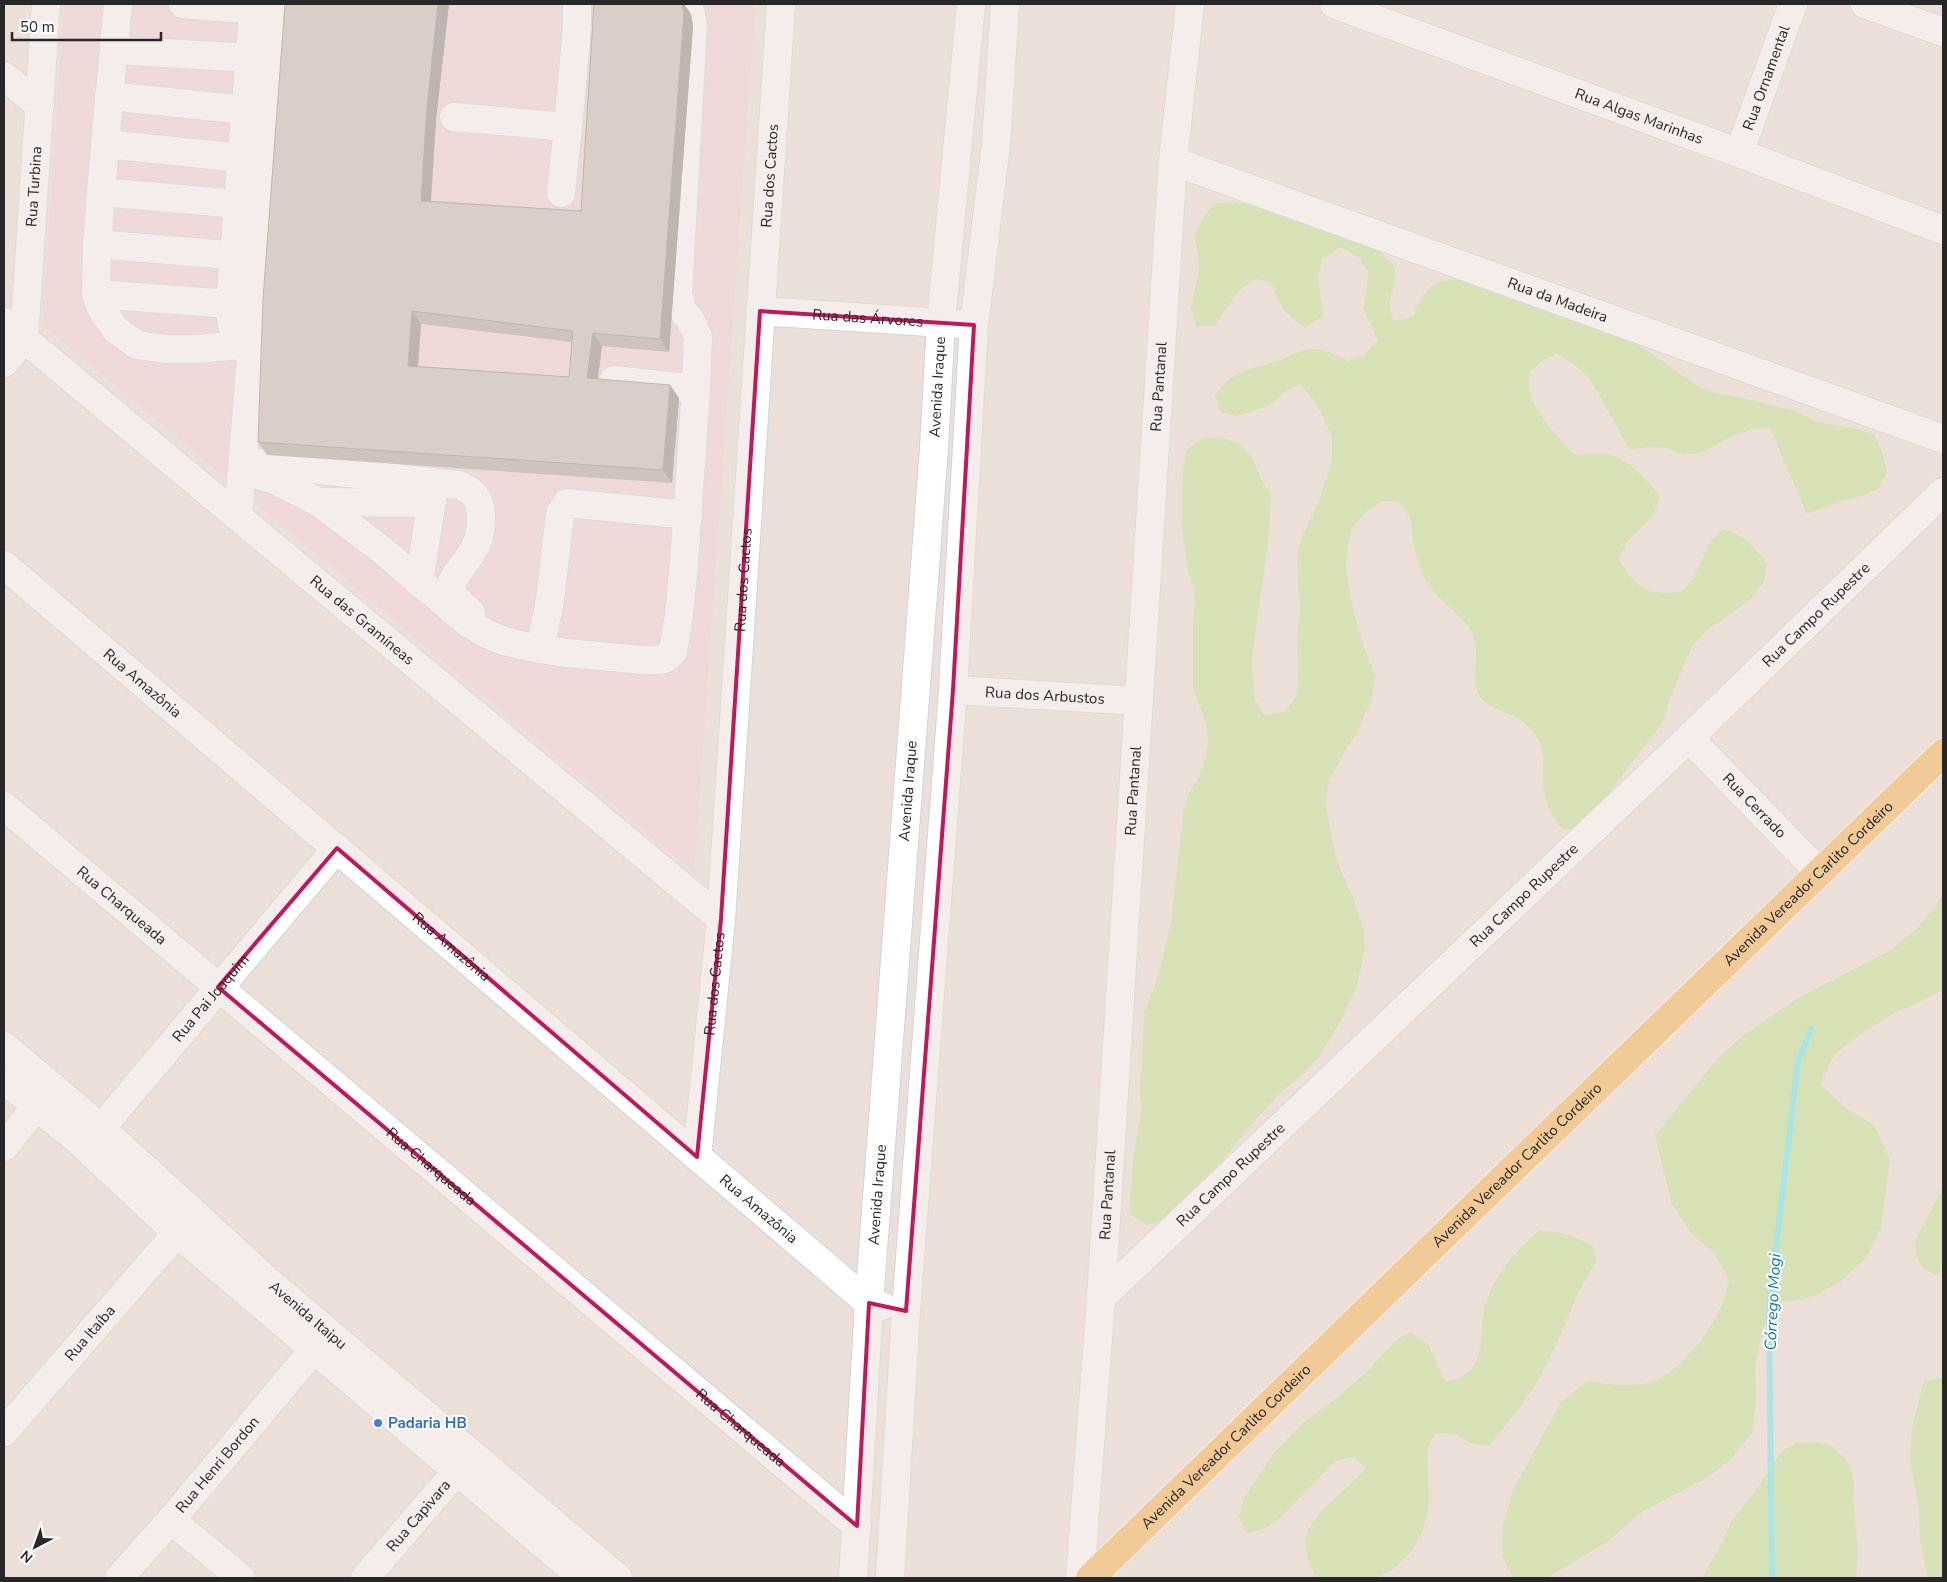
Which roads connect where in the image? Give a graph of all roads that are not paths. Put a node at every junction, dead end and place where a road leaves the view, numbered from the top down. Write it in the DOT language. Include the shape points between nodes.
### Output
graph roads {
  1 [pos="46,4"];
  2 [pos="118,4"];
  3 [pos="183,4"];
  4 [pos="280,4"];
  5 [pos="559,4"];
  6 [pos="577,4"];
  7 [pos="681,4"];
  8 [pos="781,4"];
  9 [pos="971,4"];
  10 [pos="1005,4"];
  11 [pos="1190,4"];
  12 [pos="1334,4"];
  13 [pos="1793,4"];
  14 [pos="1865,4"];
  15 [pos="254,7"];
  16 [pos="1943,32"];
  17 [pos="115,50"];
  18 [pos="257,69"];
  19 [pos="4,76"];
  20 [pos="109,96"];
  21 [pos="40,106"];
  22 [pos="246,110"];
  23 [pos="454,117"];
  24 [pos="558,126"];
  25 [pos="105,144"];
  26 [pos="1739,153"];
  27 [pos="1172,161"];
  28 [pos="250,164"];
  29 [pos="101,192"];
  30 [pos="561,193"];
  31 [pos="238,204"];
  32 [pos="1943,230"];
  33 [pos="97,244"];
  34 [pos="247,256"];
  35 [pos="96,294"];
  36 [pos="230,304"];
  37 [pos="760,311"];
  38 [pos="941,322"];
  39 [pos="974,325"];
  40 [pos="14,331"];
  41 [pos="246,351"];
  42 [pos="4,363"];
  43 [pos="614,380"];
  44 [pos="696,389"];
  45 [pos="1943,440"];
  46 [pos="243,466"];
  47 [pos="1943,492"];
  48 [pos="433,493"];
  49 [pos="318,502"];
  50 [pos="386,502"];
  51 [pos="688,515"];
  52 [pos="238,517"];
  53 [pos="377,546"];
  54 [pos="4,565"];
  55 [pos="419,583"];
  56 [pos="541,643"];
  57 [pos="953,690"];
  58 [pos="1139,701"];
  59 [pos="1689,738"];
  60 [pos="1943,753"];
  61 [pos="4,806"];
  62 [pos="337,848"];
  63 [pos="1819,872"];
  64 [pos="721,919"];
  65 [pos="218,988"];
  66 [pos="4,1046"];
  67 [pos="4,1080"];
  68 [pos="45,1097"];
  69 [pos="90,1135"];
  70 [pos="4,1147"];
  71 [pos="697,1157"];
  72 [pos="176,1233"];
  73 [pos="1101,1298"];
  74 [pos="869,1302"];
  75 [pos="906,1311"];
  76 [pos="321,1341"];
  77 [pos="4,1432"];
  78 [pos="464,1463"];
  79 [pos="171,1520"];
  80 [pos="857,1526"];
  81 [pos="119,1578"];
  82 [pos="241,1578"];
  83 [pos="365,1578"];
  84 [pos="583,1578"];
  85 [pos="618,1578"];
  86 [pos="853,1578"];
  87 [pos="890,1578"];
  88 [pos="1080,1578"];
  89 [pos="1090,1578"];
  1 -- 21 [label="street, Rua Turbina"];
  2 -- 17 [label="street"];
  3 -- 15 [label="street"];
  4 -- 18 [label="street"];
  5 -- 24 [label="street"];
  6 -- 24 [label="street" via="577,27"];
  7 -- 44 [label="street" via="691,14 694,26 678,292 682,310 698,336"];
  8 -- 37 [label="street, Rua dos Cactos"];
  9 -- 38 [label="street, Avenida Iraque"];
  10 -- 39 [label="street" via="996,144"];
  11 -- 27 [label="street, Rua Pantanal"];
  12 -- 26 [label="street, Rua Algas Marinhas"];
  13 -- 26 [label="street, Rua Ornamental"];
  14 -- 16 [label="street"];
  15 -- 18 [label="street"];
  17 -- 18 [label="street"];
  17 -- 20 [label="street"];
  18 -- 22 [label="street"];
  18 -- 28 [label="street"];
  19 -- 21 [label="street"];
  20 -- 22 [label="street"];
  20 -- 25 [label="street"];
  21 -- 40 [label="street, Rua Turbina"];
  22 -- 28 [label="street"];
  23 -- 24 [label="street"];
  24 -- 30 [label="street"];
  25 -- 28 [label="street"];
  25 -- 29 [label="street"];
  26 -- 32 [label="street, Rua Algas Marinhas"];
  27 -- 45 [label="street, Rua da Madeira"];
  27 -- 58 [label="street, Rua Pantanal"];
  28 -- 31 [label="street"];
  28 -- 34 [label="street"];
  29 -- 31 [label="street"];
  29 -- 33 [label="street"];
  31 -- 34 [label="street"];
  33 -- 34 [label="street"];
  33 -- 35 [label="street"];
  34 -- 36 [label="street"];
  34 -- 41 [label="street"];
  35 -- 36 [label="street"];
  35 -- 41 [label="street" via="115,330 137,345"];
  36 -- 41 [label="street" via="233,333"];
  37 -- 38 [label="street, Rua das Árvores"];
  37 -- 64 [label="street, Rua dos Cactos"];
  38 -- 39 [label="street, Rua das Árvores"];
  38 -- 74 [label="street, Avenida Iraque"];
  39 -- 57 [label="street"];
  40 -- 42 [label="street"];
  40 -- 52 [label="street, Rua das Gramíneas"];
  41 -- 46 [label="street"];
  43 -- 44 [label="street"];
  44 -- 51 [label="street"];
  46 -- 48 [label="street"];
  46 -- 49 [label="street"];
  46 -- 52 [label="street"];
  47 -- 59 [label="street, Rua Campo Rupestre"];
  48 -- 50 [label="street"];
  48 -- 55 [label="street"];
  48 -- 56 [label="street" via="459,485 478,499 481,514 479,532 476,545 452,582 450,589 456,598 478,619"];
  49 -- 50 [label="street"];
  49 -- 53 [label="street"];
  50 -- 53 [label="street"];
  51 -- 56 [label="street" via="567,503 560,514 550,600"];
  51 -- 56 [label="street" via="679,614 673,652 669,656 643,660 578,655"];
  52 -- 64 [label="street, Rua das Gramíneas"];
  53 -- 55 [label="street"];
  54 -- 62 [label="street, Rua Amazônia"];
  55 -- 56 [label="street" via="482,632 504,640"];
  57 -- 58 [label="street, Rua dos Arbustos"];
  57 -- 75 [label="street"];
  58 -- 73 [label="street, Rua Pantanal"];
  59 -- 63 [label="street, Rua Cerrado"];
  59 -- 73 [label="street, Rua Campo Rupestre"];
  60 -- 63 [label="main road, Avenida Vereador Carlito Cordeiro"];
  61 -- 65 [label="street, Rua Charqueada"];
  62 -- 65 [label="street, Rua Pai Joaquim"];
  62 -- 71 [label="street, Rua Amazônia"];
  63 -- 89 [label="main road, Avenida Vereador Carlito Cordeiro"];
  64 -- 71 [label="street, Rua dos Cactos"];
  65 -- 69 [label="street, Rua Pai Joaquim"];
  65 -- 80 [label="street, Rua Charqueada"];
  66 -- 68 [label="street, Avenida Itaipu"];
  67 -- 68 [label="street, Avenida Itaipu"];
  68 -- 69 [label="street, Avenida Itaipu"];
  68 -- 70 [label="street"];
  69 -- 72 [label="street, Avenida Itaipu"];
  69 -- 76 [label="street, Avenida Itaipu" via="269,1282"];
  71 -- 74 [label="street, Rua Amazônia"];
  72 -- 76 [label="street, Avenida Itaipu"];
  72 -- 77 [label="street, Rua Itaíba"];
  73 -- 88 [label="street, Rua Pantanal"];
  74 -- 75 [label="street, Rua Amazônia"];
  74 -- 80 [label="street, Avenida Iraque"];
  75 -- 87 [label="street"];
  76 -- 78 [label="street, Avenida Itaipu"];
  76 -- 79 [label="street, Rua Henri Bordon"];
  78 -- 83 [label="street, Rua Capivara"];
  78 -- 84 [label="street, Avenida Itaipu"];
  78 -- 85 [label="street, Avenida Itaipu"];
  79 -- 81 [label="street, Rua Henri Bordon"];
  79 -- 82 [label="street"];
  80 -- 86 [label="street, Avenida Iraque"];
}
